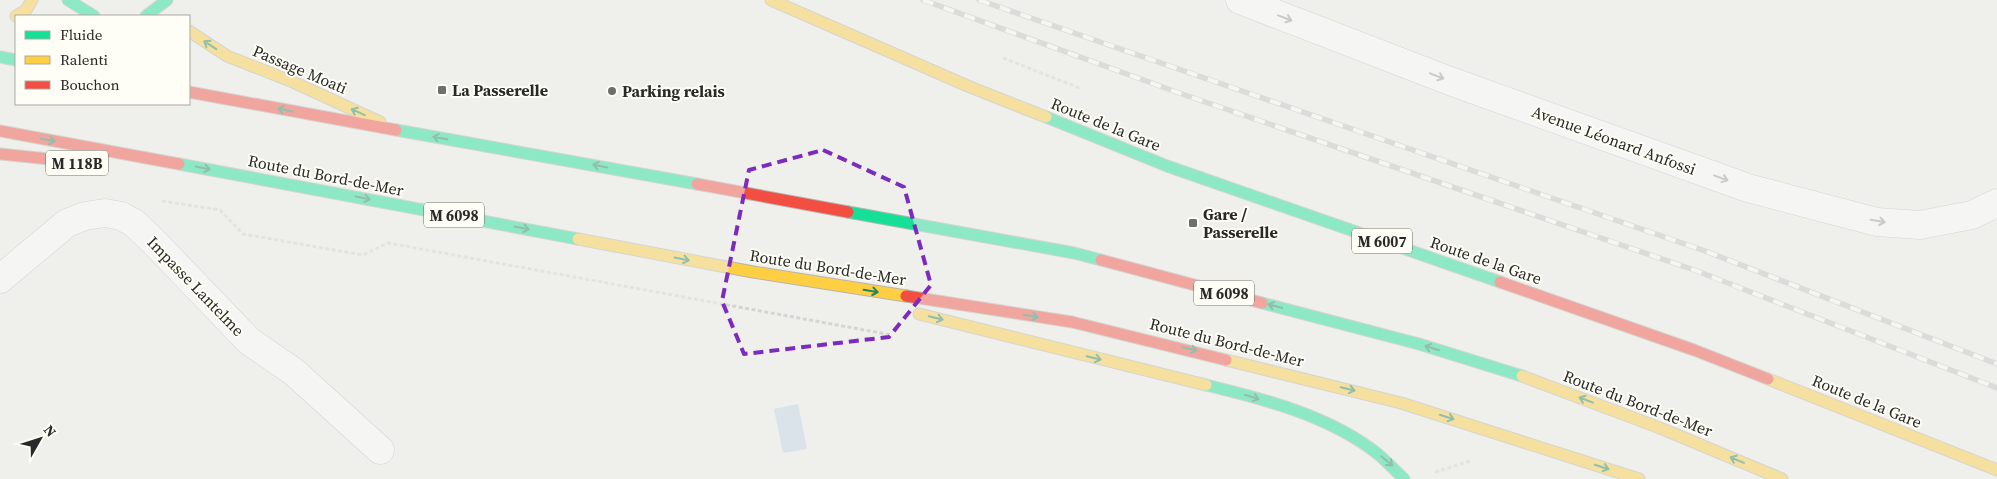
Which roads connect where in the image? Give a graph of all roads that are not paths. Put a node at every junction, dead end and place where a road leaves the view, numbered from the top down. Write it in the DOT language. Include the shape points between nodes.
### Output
graph roads {
  1 [pos="32,0"];
  2 [pos="68,0"];
  3 [pos="771,0"];
  4 [pos="1240,0"];
  5 [pos="163,4"];
  6 [pos="18,15"];
  7 [pos="92,15"];
  8 [pos="147,15"];
  9 [pos="190,32"];
  10 [pos="0,57"];
  11 [pos="15,60"];
  12 [pos="190,92"];
  13 [pos="0,131"];
  14 [pos="402,132"];
  15 [pos="0,154"];
  16 [pos="155,159"];
  17 [pos="1997,203"];
  18 [pos="753,272"];
  19 [pos="0,279"];
  20 [pos="876,303"];
  21 [pos="904,310"];
  22 [pos="380,450"];
  23 [pos="1997,470"];
  24 [pos="1404,479"];
  25 [pos="1639,479"];
  26 [pos="1782,479"];
  1 -- 6 [label="main road"];
  2 -- 7 [label="main road"];
  3 -- 23 [label="main road, Route de la Gare / M 6007" via="1167,166 1694,350"];
  4 -- 17 [label="street, Avenue Léonard Anfossi, one-way" via="1450,81 1748,188 1877,222 1920,225 1972,215"];
  5 -- 8 [label="main road"];
  14 -- 9 [label="main road, Passage Moati, one-way" via="227,56"];
  10 -- 11 [label="main road"];
  14 -- 12 [label="main road, Route du Bord-de-Mer / M 6098, one-way"];
  13 -- 16 [label="main road, Route du Bord-de-Mer / M 6098, one-way"];
  26 -- 14 [label="main road, Route du Bord-de-Mer / M 6098, one-way" via="1544,383 1419,344 1101,260"];
  15 -- 16 [label="main road, M 118B" via="84,164"];
  16 -- 18 [label="main road, Route du Bord-de-Mer / M 6098, one-way"];
  18 -- 20 [label="main road"];
  18 -- 25 [label="main road, Route du Bord-de-Mer / M 6098, one-way" via="1072,322 1158,342 1401,403"];
  19 -- 22 [label="street, Impasse Lantelme" via="67,223 105,213 121,216 153,241 249,341 294,372"];
  21 -- 24 [label="main road, one-way" via="1252,396 1354,438 1392,464"];
}
